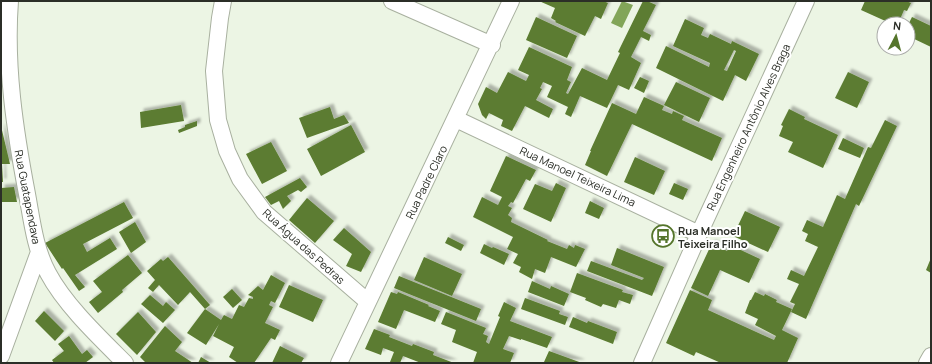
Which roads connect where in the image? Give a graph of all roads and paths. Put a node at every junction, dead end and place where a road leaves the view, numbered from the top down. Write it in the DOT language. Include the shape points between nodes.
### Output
graph roads {
  1 [pos="10,1"];
  2 [pos="223,1"];
  3 [pos="392,1"];
  4 [pos="511,1"];
  5 [pos="806,1"];
  6 [pos="492,45"];
  7 [pos="456,119"];
  8 [pos="699,234"];
  9 [pos="38,252"];
  10 [pos="368,302"];
  11 [pos="1,356"];
  12 [pos="931,356"];
  13 [pos="124,363"];
  14 [pos="339,363"];
  15 [pos="642,363"];
  16 [pos="927,363"];
  1 -- 9 [label="street, Rua Guatapendava" via="12,102"];
  2 -- 10 [label="street, Rua Água das Pedras" via="214,71 218,120 227,150 240,179 264,212"];
  3 -- 6 [label="street"];
  4 -- 6 [label="street, Rua Padre Claro"];
  5 -- 8 [label="street, Rua Engenheiro Antônio Alves Braga"];
  6 -- 7 [label="street, Rua Padre Claro"];
  7 -- 8 [label="street, Rua Manoel Teixeira Lima"];
  7 -- 10 [label="street, Rua Padre Claro"];
  8 -- 15 [label="street, Rua Engenheiro Antônio Alves Braga"];
  9 -- 11 [label="street"];
  9 -- 13 [label="street, Rua Guatapendava" via="48,274 69,303"];
  10 -- 14 [label="street, Rua Padre Claro"];
  12 -- 16 [label="street"];
}
